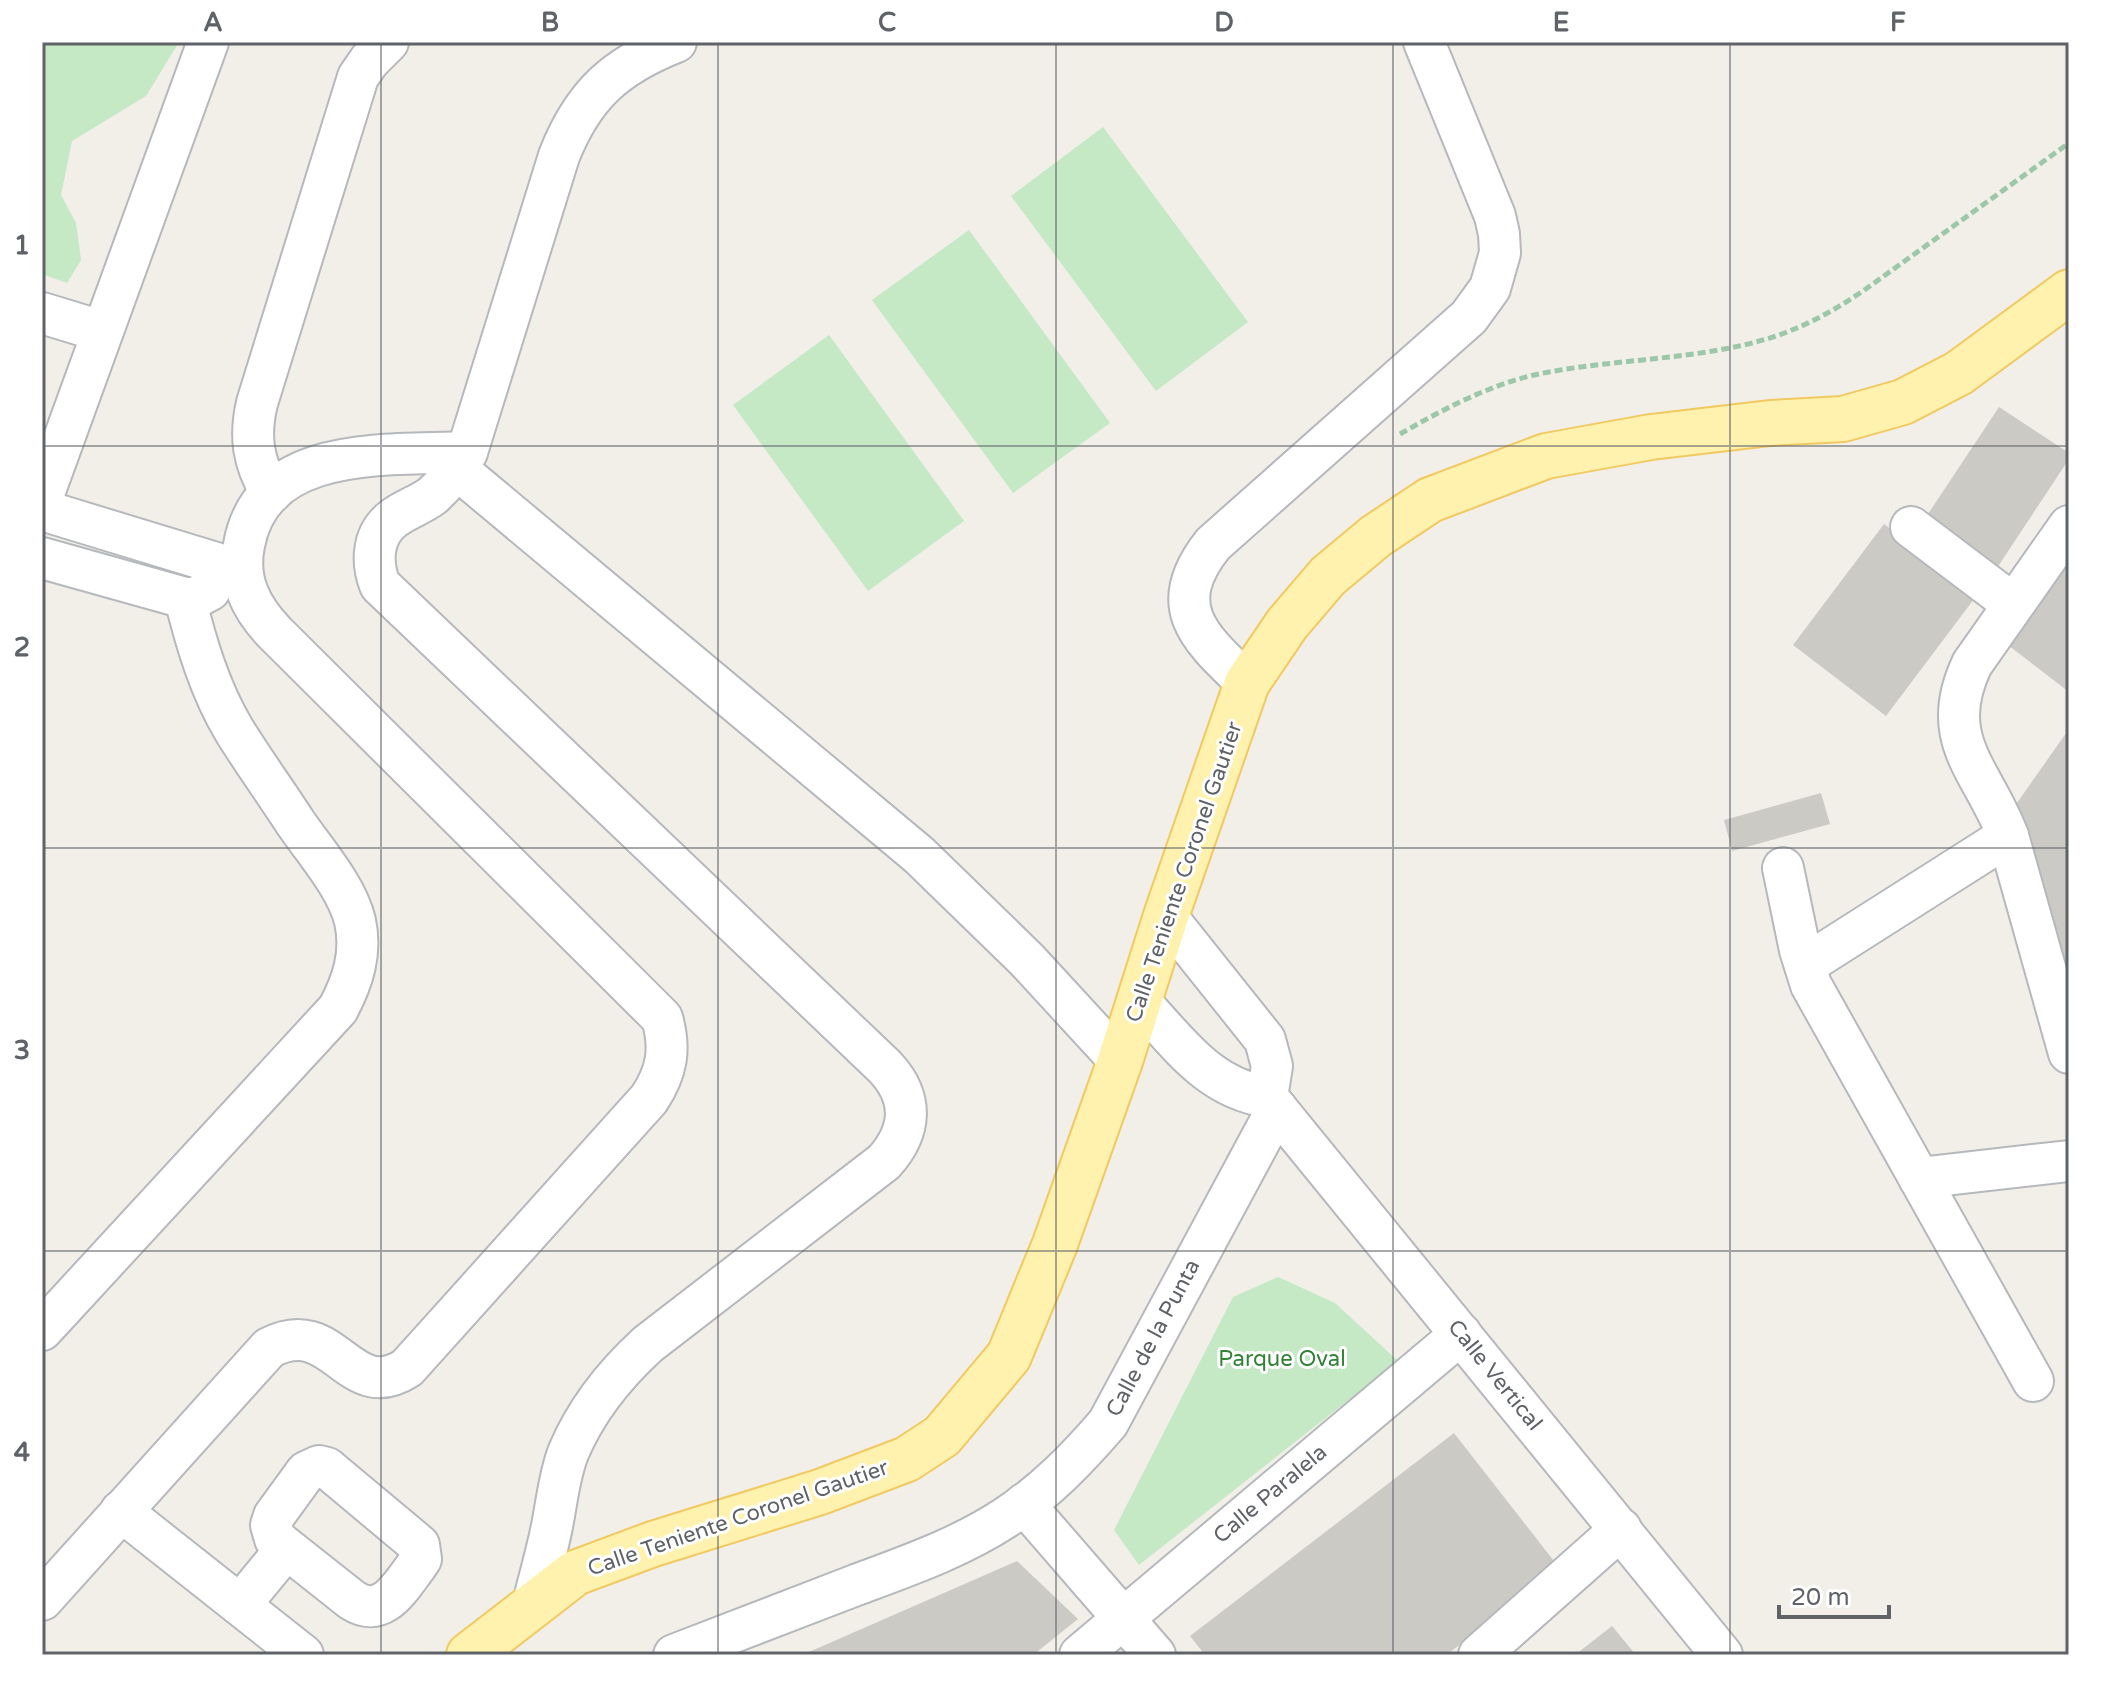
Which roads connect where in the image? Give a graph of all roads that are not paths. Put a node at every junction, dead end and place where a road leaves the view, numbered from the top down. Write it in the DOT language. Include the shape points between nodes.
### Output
graph roads {
  1 [pos="208,42"];
  2 [pos="388,42"];
  3 [pos="676,42"];
  4 [pos="1424,42"];
  5 [pos="2069,292"];
  6 [pos="42,313"];
  7 [pos="101,331"];
  8 [pos="462,460"];
  9 [pos="271,493"];
  10 [pos="42,499"];
  11 [pos="42,510"];
  12 [pos="2069,526"];
  13 [pos="1911,527"];
  14 [pos="42,558"];
  15 [pos="230,568"];
  16 [pos="185,598"];
  17 [pos="2013,604"];
  18 [pos="1247,683"];
  19 [pos="2008,836"];
  20 [pos="1783,868"];
  21 [pos="1166,916"];
  22 [pos="1805,965"];
  23 [pos="1140,1002"];
  24 [pos="2069,1053"];
  25 [pos="1120,1061"];
  26 [pos="1272,1103"];
  27 [pos="2069,1161"];
  28 [pos="1919,1178"];
  29 [pos="42,1330"];
  30 [pos="1461,1334"];
  31 [pos="2033,1381"];
  32 [pos="1024,1504"];
  33 [pos="121,1511"];
  34 [pos="1621,1529"];
  35 [pos="286,1549"];
  36 [pos="42,1600"];
  37 [pos="533,1604"];
  38 [pos="240,1605"];
  39 [pos="1123,1618"];
  40 [pos="303,1655"];
  41 [pos="469,1655"];
  42 [pos="674,1655"];
  43 [pos="1080,1655"];
  44 [pos="1155,1655"];
  45 [pos="1479,1655"];
  46 [pos="1722,1655"];
  1 -- 7 [label="street"];
  2 -- 9 [label="street" via="358,77 252,421 254,459"];
  3 -- 8 [label="street" via="627,64 609,79 568,134"];
  4 -- 18 [label="street" via="1495,216 1500,253 1496,272 1469,317 1202,558 1189,590 1191,616 1205,642"];
  5 -- 18 [label="main road, Calle Teniente Coronel Gautier" via="1959,373 1903,402 1843,419 1651,437 1546,456 1430,500 1328,576"];
  6 -- 7 [label="street"];
  7 -- 10 [label="street"];
  8 -- 9 [label="street" via="366,457 314,465"];
  8 -- 25 [label="street" via="919,855"];
  8 -- 37 [label="street" via="429,498 385,526 374,550 380,585 885,1067 906,1104 903,1135 884,1162 648,1344 602,1392 568,1454"];
  9 -- 15 [label="street" via="256,512"];
  11 -- 15 [label="street"];
  12 -- 17 [label="street"];
  13 -- 17 [label="street"];
  14 -- 16 [label="street"];
  15 -- 16 [label="street" via="205,595"];
  15 -- 33 [label="street" via="260,618 662,1018 668,1051 649,1099 407,1368 383,1379 370,1377 317,1342 280,1342 260,1355"];
  16 -- 29 [label="street" via="198,648 233,728 349,902 358,943 356,966 338,1009"];
  17 -- 19 [label="street" via="1972,664 1960,689 1958,710 1966,752"];
  18 -- 21 [label="main road, Calle Teniente Coronel Gautier"];
  19 -- 22 [label="street"];
  19 -- 24 [label="street"];
  20 -- 22 [label="street"];
  21 -- 23 [label="main road, Calle Teniente Coronel Gautier"];
  21 -- 26 [label="street" via="1265,1040 1272,1066"];
  22 -- 28 [label="street" via="1826,1013"];
  23 -- 25 [label="main road, Calle Teniente Coronel Gautier"];
  23 -- 26 [label="street" via="1213,1076"];
  25 -- 37 [label="main road, Calle Teniente Coronel Gautier" via="1045,1272 1009,1356 942,1436 873,1473 575,1573"];
  26 -- 30 [label="street, Calle Vertical"];
  26 -- 32 [label="street, Calle de la Punta" via="1108,1423"];
  27 -- 28 [label="street"];
  28 -- 31 [label="street"];
  30 -- 34 [label="street, Calle Vertical"];
  30 -- 39 [label="street, Calle Paralela"];
  32 -- 39 [label="street"];
  32 -- 42 [label="street, Calle de la Punta" via="921,1560"];
  33 -- 36 [label="street"];
  33 -- 38 [label="street"];
  34 -- 45 [label="street"];
  34 -- 46 [label="street, Calle Vertical"];
  35 -- 38 [label="street"];
  37 -- 41 [label="main road, Calle Teniente Coronel Gautier"];
  38 -- 40 [label="street"];
  39 -- 43 [label="street, Calle Paralela"];
  39 -- 44 [label="street"];
}
